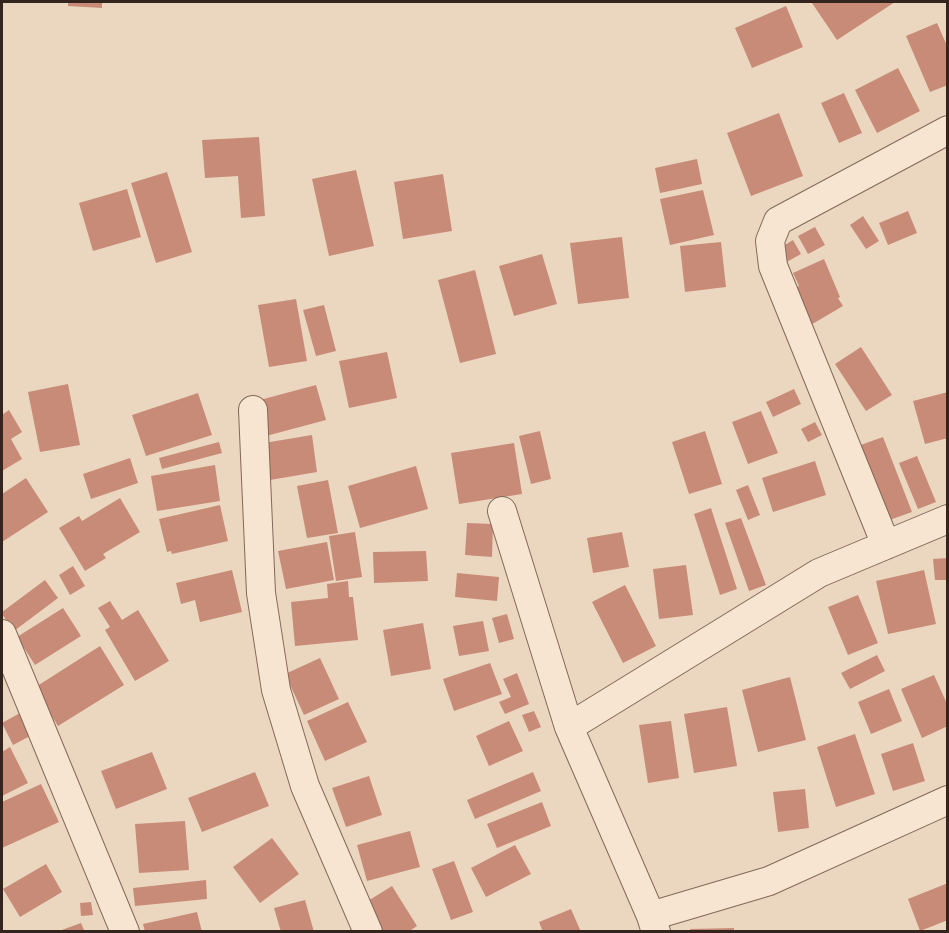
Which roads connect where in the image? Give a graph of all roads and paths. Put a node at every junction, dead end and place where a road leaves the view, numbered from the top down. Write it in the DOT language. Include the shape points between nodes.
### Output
graph roads {
  1 [pos="948,130"];
  2 [pos="253,410"];
  3 [pos="501,511"];
  4 [pos="948,519"];
  5 [pos="886,545"];
  6 [pos="2,634"];
  7 [pos="569,727"];
  8 [pos="948,800"];
  9 [pos="653,924"];
  10 [pos="124,932"];
  11 [pos="368,932"];
  1 -- 5 [label="street" via="778,221 770,241 773,266"];
  2 -- 11 [label="street" via="261,593 276,690 305,786"];
  3 -- 7 [label="street"];
  4 -- 5 [label="street"];
  5 -- 7 [label="street" via="819,573"];
  6 -- 10 [label="street"];
  7 -- 9 [label="street"];
  8 -- 9 [label="street" via="769,881"];
}
